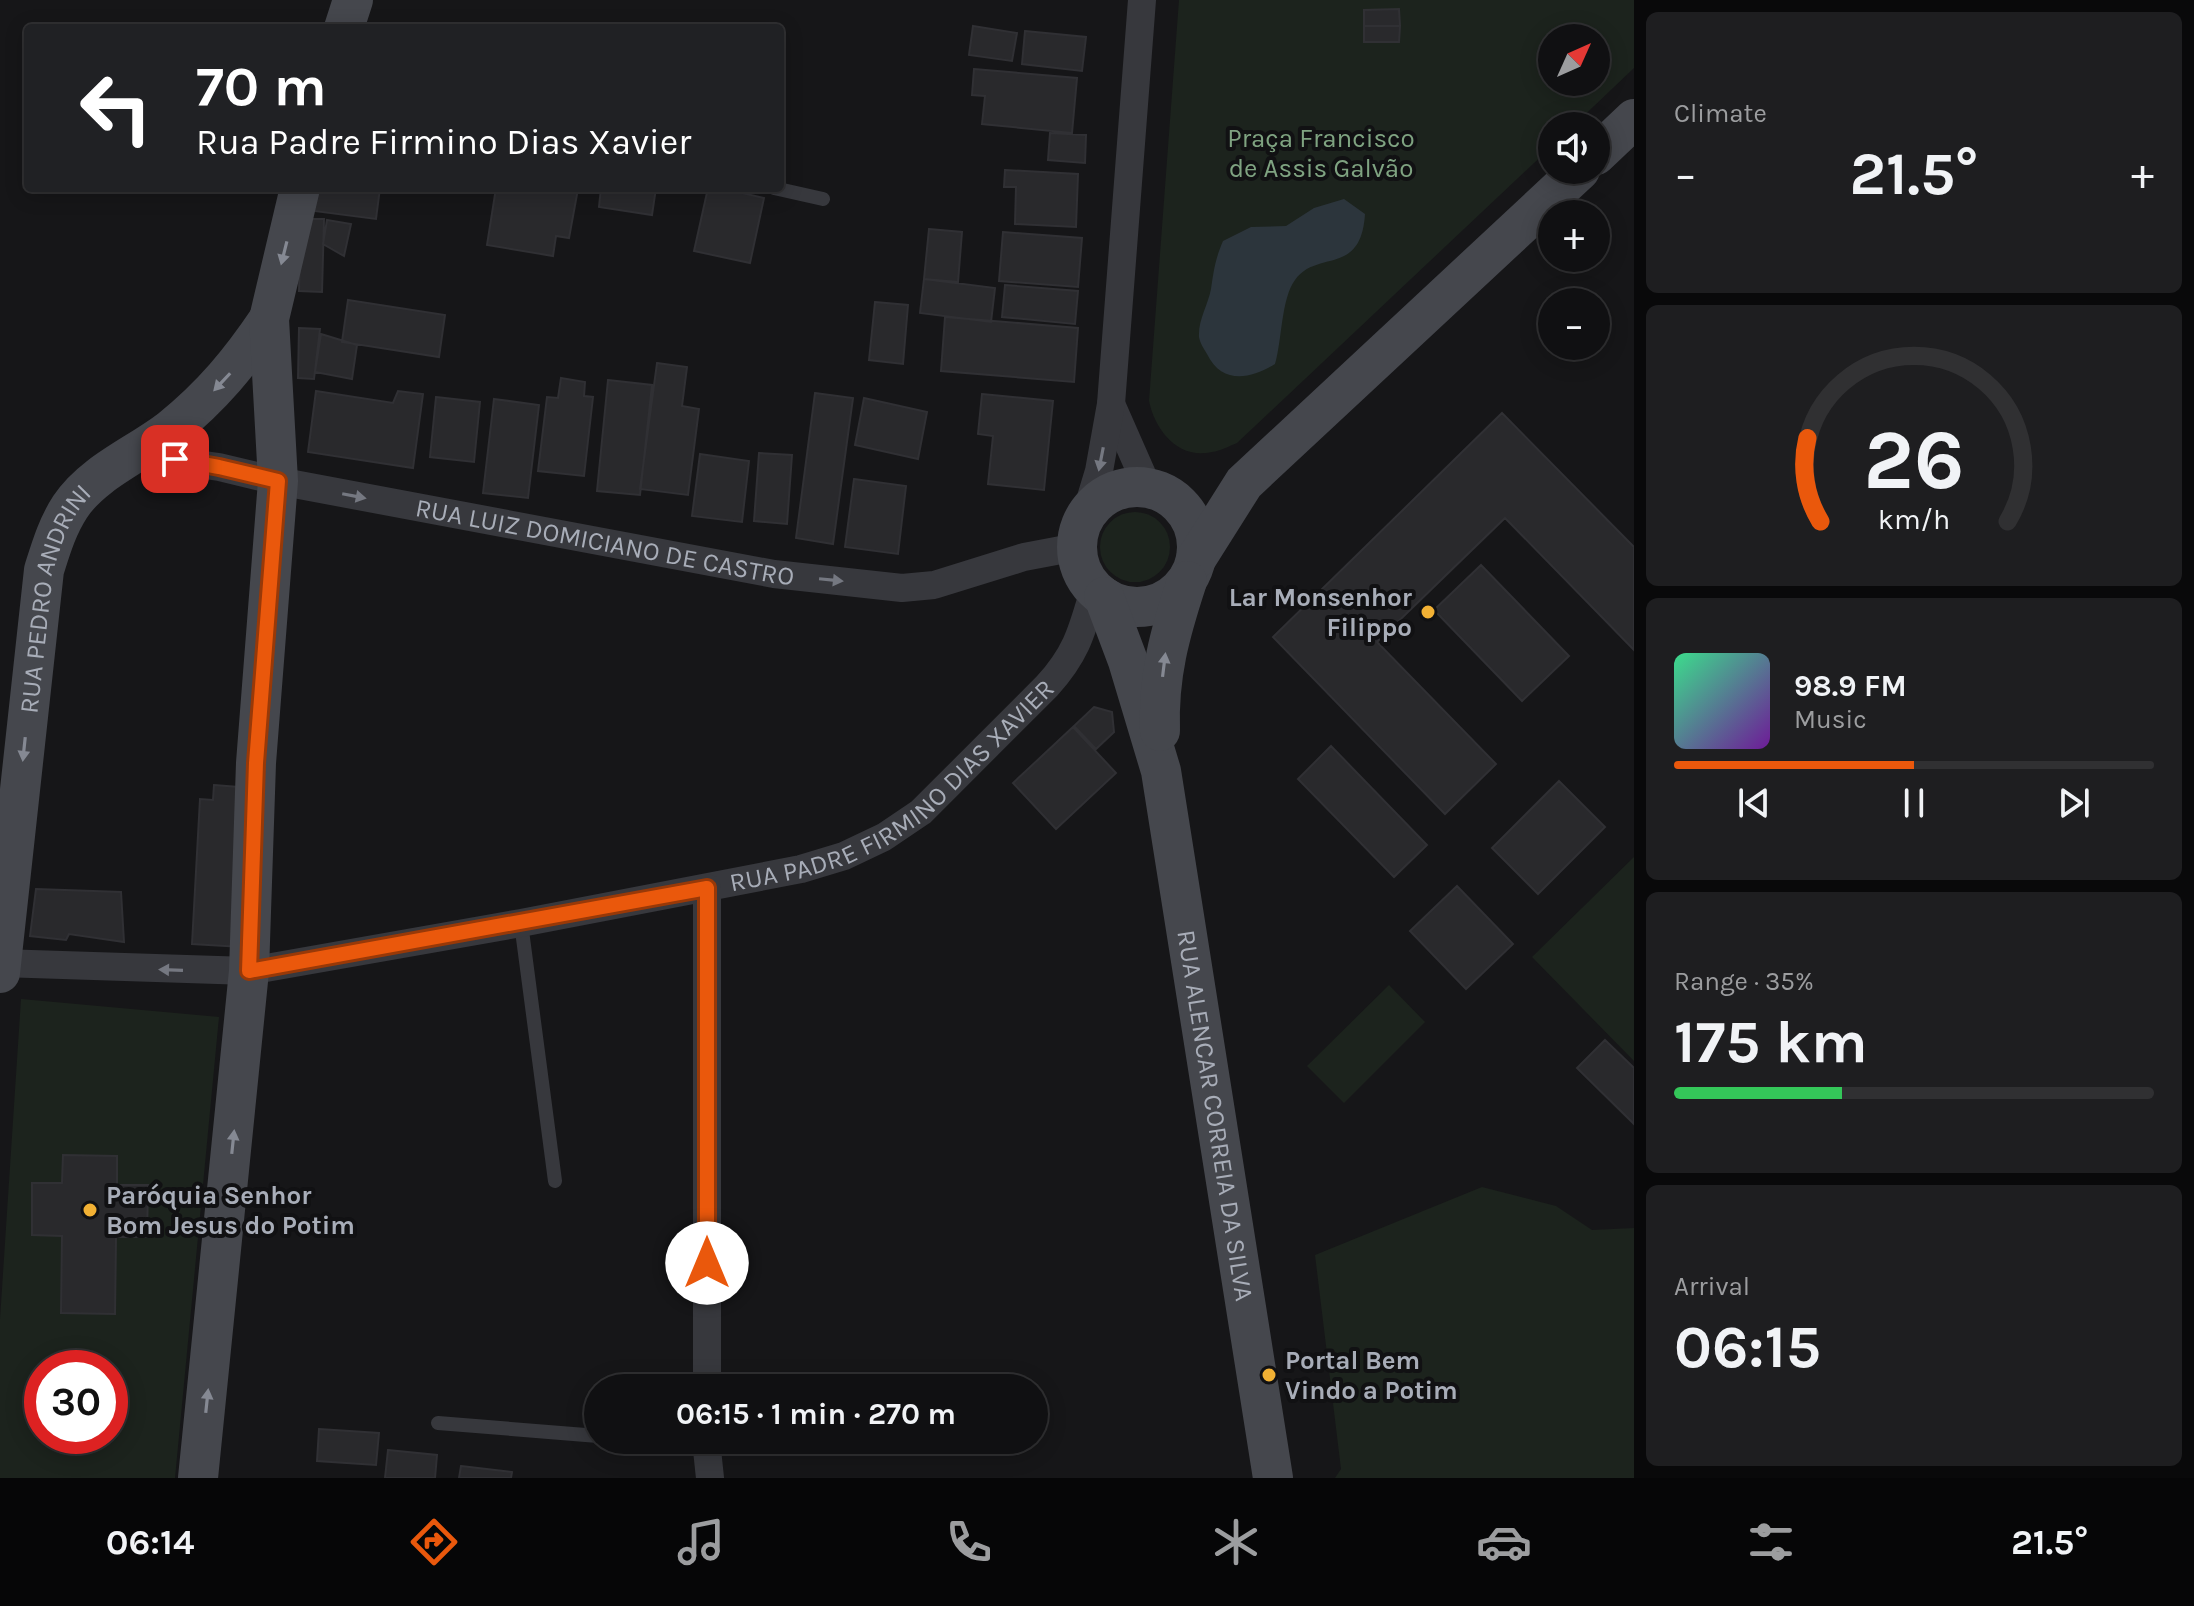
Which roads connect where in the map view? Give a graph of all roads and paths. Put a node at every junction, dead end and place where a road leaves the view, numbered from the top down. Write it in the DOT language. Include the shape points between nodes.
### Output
graph roads {
  1 [pos="353,0"];
  2 [pos="1142,0"];
  3 [pos="345,24"];
  4 [pos="1634,119"];
  5 [pos="1610,142"];
  6 [pos="1565,184"];
  7 [pos="784,190"];
  8 [pos="299,192"];
  9 [pos="823,199"];
  10 [pos="269,319"];
  11 [pos="1111,404"];
  12 [pos="133,455"];
  13 [pos="278,481"];
  14 [pos="1244,483"];
  15 [pos="1159,492"];
  16 [pos="1081,530"];
  17 [pos="1191,570"];
  18 [pos="1099,593"];
  19 [pos="1161,771"];
  20 [pos="707,888"];
  21 [pos="521,923"];
  22 [pos="0,963"];
  23 [pos="249,971"];
  24 [pos="0,973"];
  25 [pos="555,1181"];
  26 [pos="707,1374"];
  27 [pos="438,1423"];
  28 [pos="584,1435"];
  29 [pos="707,1454"];
  30 [pos="1272,1470"];
  31 [pos="198,1478"];
  32 [pos="710,1478"];
  1 -- 3 [label="street"];
  2 -- 11 [label="street"];
  4 -- 5 [label="street"];
  6 -- 14 [label="street"];
  7 -- 9 [label="lane"];
  8 -- 10 [label="street, one-way"];
  10 -- 12 [label="street, RUA PEDRO ANDRINI, one-way" via="209,397"];
  10 -- 13 [label="street"];
  11 -- 15 [label="street"];
  11 -- 16 [label="street, one-way"];
  12 -- 13 [label="street, RUA LUIZ DOMICIANO DE CASTRO"];
  12 -- 22 [label="street, RUA PEDRO ANDRINI, one-way" via="71,505 54,535 44,570"];
  13 -- 16 [label="street, RUA LUIZ DOMICIANO DE CASTRO, one-way" via="774,574 902,588 934,585 1041,552"];
  13 -- 23 [label="street" via="256,763"];
  14 -- 15 [label="street"];
  14 -- 17 [label="street"];
  15 -- 16 [label="street" via="1130,487 1113,491 1098,500"];
  15 -- 17 [label="street" via="1183,508 1192,524 1197,541"];
  16 -- 18 [label="street" via="1079,564"];
  17 -- 18 [label="street" via="1174,594 1158,603 1120,605"];
  19 -- 17 [label="street, RUA ALENCAR CORREIA DA SILVA, one-way" via="1159,706 1167,644"];
  18 -- 19 [label="street, RUA ALENCAR CORREIA DA SILVA" via="1128,661"];
  18 -- 20 [label="street, RUA PADRE FIRMINO DIAS XAVIER" via="1065,665 921,812 844,856"];
  19 -- 30 [label="street, RUA ALENCAR CORREIA DA SILVA"];
  20 -- 21 [label="street, RUA PADRE FIRMINO DIAS XAVIER"];
  20 -- 26 [label="street"];
  21 -- 23 [label="street, RUA PADRE FIRMINO DIAS XAVIER"];
  21 -- 25 [label="lane"];
  23 -- 22 [label="street, RUA PADRE FIRMINO DIAS XAVIER, one-way"];
  22 -- 24 [label="street, RUA PEDRO ANDRINI"];
  31 -- 23 [label="street, one-way"];
  27 -- 28 [label="lane"];
  29 -- 32 [label="street"];
}
